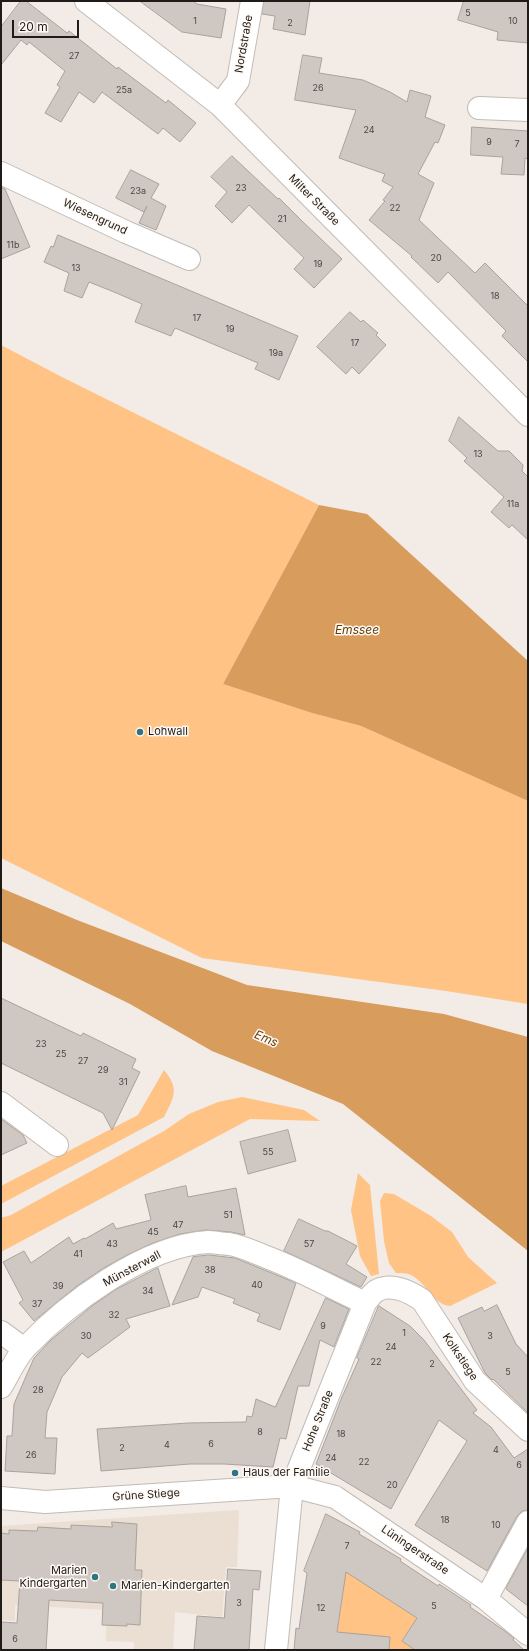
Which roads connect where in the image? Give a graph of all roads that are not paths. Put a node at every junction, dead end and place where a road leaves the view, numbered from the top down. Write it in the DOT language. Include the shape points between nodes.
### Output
graph roads {
  1 [pos="86,1"];
  2 [pos="252,1"];
  3 [pos="220,105"];
  4 [pos="479,108"];
  5 [pos="528,110"];
  6 [pos="1,173"];
  7 [pos="189,259"];
  8 [pos="528,415"];
  9 [pos="1,1102"];
  10 [pos="57,1144"];
  11 [pos="394,1287"];
  12 [pos="365,1303"];
  13 [pos="1,1332"];
  14 [pos="24,1349"];
  15 [pos="1,1387"];
  16 [pos="528,1430"];
  17 [pos="292,1486"];
  18 [pos="1,1498"];
  19 [pos="528,1522"];
  20 [pos="486,1599"];
  21 [pos="528,1634"];
  22 [pos="276,1650"];
  1 -- 3 [label="street, Milter Straße"];
  2 -- 3 [label="street, Nordstraße" via="238,81"];
  3 -- 8 [label="street, Milter Straße"];
  4 -- 5 [label="street"];
  6 -- 7 [label="street, Wiesengrund"];
  9 -- 10 [label="street"];
  11 -- 12 [label="street, Hohe Straße" via="378,1290"];
  11 -- 16 [label="street, Kolkstiege" via="410,1292 422,1300 475,1381"];
  12 -- 14 [label="street, Münsterwall" via="296,1269 254,1252 208,1242 171,1249 116,1275 56,1319"];
  12 -- 17 [label="street, Hohe Straße"];
  13 -- 14 [label="street"];
  14 -- 15 [label="street, Münsterwall"];
  17 -- 18 [label="street, Grüne Stiege" via="45,1502"];
  17 -- 20 [label="street, Lüningerstraße" via="335,1497"];
  17 -- 22 [label="street, Hohe Straße"];
  19 -- 20 [label="street"];
  20 -- 21 [label="street, Lüningerstraße"];
}
